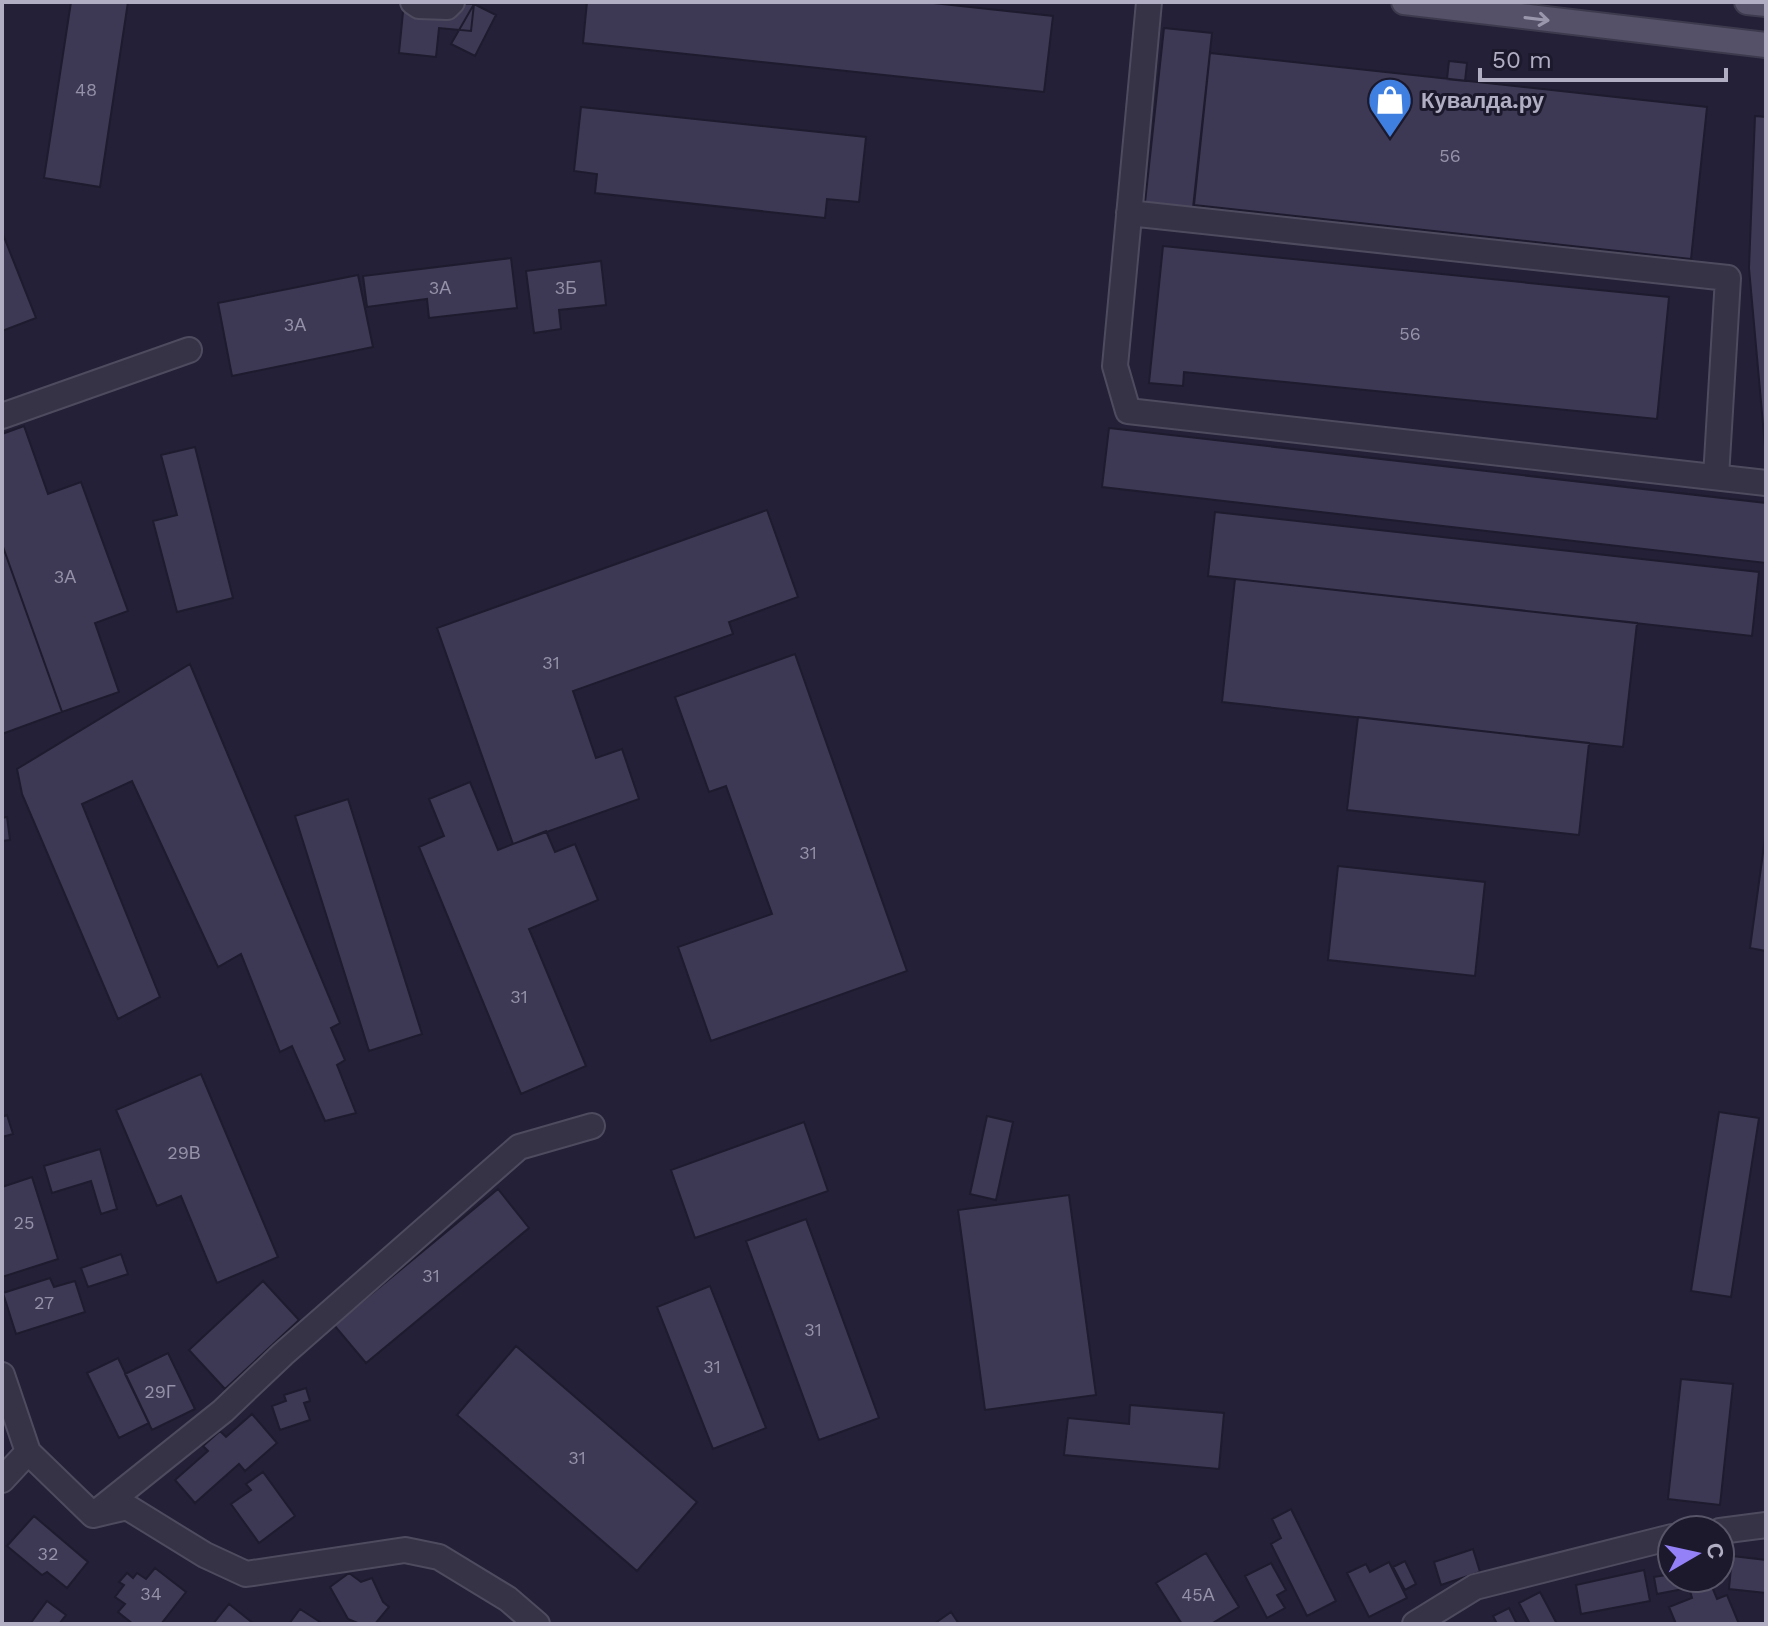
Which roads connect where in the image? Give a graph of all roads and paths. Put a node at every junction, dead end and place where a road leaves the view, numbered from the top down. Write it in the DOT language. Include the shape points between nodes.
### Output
graph roads {
  1 [pos="413,2"];
  2 [pos="452,2"];
  3 [pos="1149,2"];
  4 [pos="1404,2"];
  5 [pos="1747,2"];
  6 [pos="1766,4"];
  7 [pos="1766,45"];
  8 [pos="1129,213"];
  9 [pos="189,350"];
  10 [pos="2,416"];
  11 [pos="1716,477"];
  12 [pos="1766,483"];
  13 [pos="592,1126"];
  14 [pos="2,1375"];
  15 [pos="28,1452"];
  16 [pos="2,1480"];
  17 [pos="93,1515"];
  18 [pos="1766,1525"];
  19 [pos="1736,1529"];
  20 [pos="1656,1541"];
  21 [pos="537,1624"];
  22 [pos="1415,1624"];
  1 -- 2 [label="street" via="447,7"];
  3 -- 8 [label="street"];
  4 -- 7 [label="main road, one-way"];
  5 -- 6 [label="main road"];
  8 -- 11 [label="street" via="1115,366 1128,411"];
  8 -- 11 [label="street" via="1728,278"];
  9 -- 10 [label="street"];
  11 -- 12 [label="street"];
  13 -- 17 [label="street" via="519,1147 223,1411"];
  14 -- 15 [label="street"];
  15 -- 16 [label="street"];
  15 -- 17 [label="street"];
  17 -- 21 [label="street" via="127,1507 246,1574 405,1550 439,1557 508,1599"];
  18 -- 19 [label="street"];
  20 -- 22 [label="street" via="1475,1587"];
}
